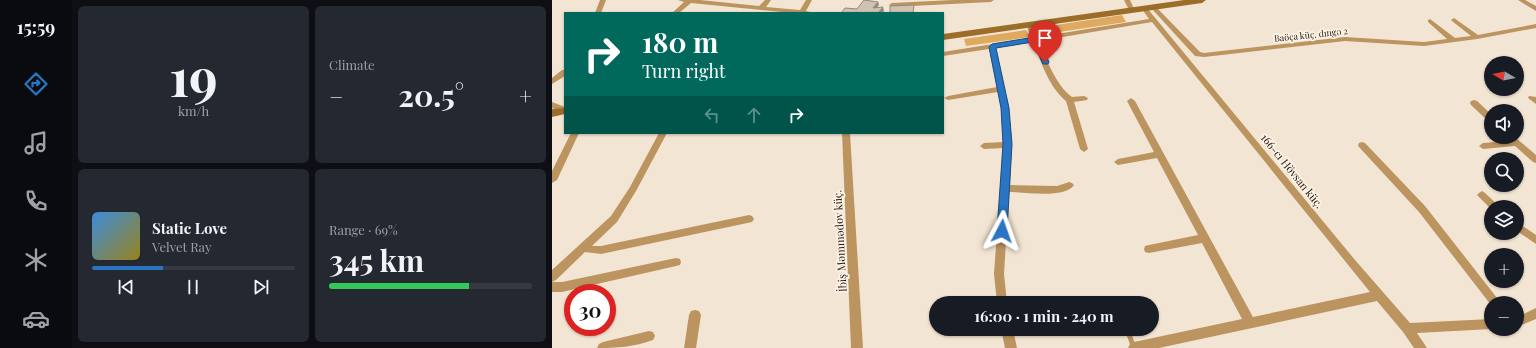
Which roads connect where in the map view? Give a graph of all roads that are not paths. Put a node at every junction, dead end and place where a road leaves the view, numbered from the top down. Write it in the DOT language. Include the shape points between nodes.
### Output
graph roads {
  1 [pos="603,0"];
  2 [pos="684,0"];
  3 [pos="768,0"];
  4 [pos="809,0"];
  5 [pos="991,0"];
  6 [pos="1127,0"];
  7 [pos="1202,0"];
  8 [pos="1521,0"];
  9 [pos="721,2"];
  10 [pos="894,3"];
  11 [pos="741,6"];
  12 [pos="762,8"];
  13 [pos="1150,8"];
  14 [pos="1536,8"];
  15 [pos="1132,11"];
  16 [pos="598,12"];
  17 [pos="676,12"];
  18 [pos="735,12"];
  19 [pos="802,12"];
  20 [pos="888,12"];
  21 [pos="1154,20"];
  22 [pos="1454,20"];
  23 [pos="1430,21"];
  24 [pos="1030,26"];
  25 [pos="1536,26"];
  26 [pos="944,37"];
  27 [pos="1477,37"];
  28 [pos="1035,40"];
  29 [pos="1453,40"];
  30 [pos="992,47"];
  31 [pos="944,54"];
  32 [pos="564,73"];
  33 [pos="552,82"];
  34 [pos="1001,89"];
  35 [pos="948,98"];
  36 [pos="1084,98"];
  37 [pos="1070,100"];
  38 [pos="1131,101"];
  39 [pos="1474,103"];
  40 [pos="552,105"];
  41 [pos="564,111"];
  42 [pos="564,111"];
  43 [pos="1484,112"];
  44 [pos="552,113"];
  45 [pos="575,134"];
  46 [pos="662,134"];
  47 [pos="846,134"];
  48 [pos="1008,144"];
  49 [pos="1493,144"];
  50 [pos="1518,144"];
  51 [pos="1362,145"];
  52 [pos="984,146"];
  53 [pos="1483,146"];
  54 [pos="1084,149"];
  55 [pos="1160,154"];
  56 [pos="1536,160"];
  57 [pos="1118,162"];
  58 [pos="552,180"];
  59 [pos="1069,185"];
  60 [pos="1005,188"];
  61 [pos="1482,195"];
  62 [pos="1487,200"];
  63 [pos="749,219"];
  64 [pos="1524,231"];
  65 [pos="1205,238"];
  66 [pos="1536,240"];
  67 [pos="584,248"];
  68 [pos="1149,249"];
  69 [pos="676,262"];
  70 [pos="552,277"];
  71 [pos="552,287"];
  72 [pos="1380,295"];
  73 [pos="1001,296"];
  74 [pos="1490,296"];
  75 [pos="1536,313"];
  76 [pos="696,314"];
  77 [pos="1524,320"];
  78 [pos="1250,323"];
  79 [pos="1484,324"];
  80 [pos="1407,328"];
  81 [pos="649,336"];
  82 [pos="1008,336"];
  83 [pos="1130,336"];
  84 [pos="603,348"];
  85 [pos="690,348"];
  86 [pos="857,348"];
  87 [pos="1011,348"];
  88 [pos="1134,348"];
  89 [pos="1421,348"];
  1 -- 16 [label="street"];
  2 -- 9 [label="street"];
  2 -- 17 [label="street"];
  3 -- 12 [label="street"];
  4 -- 19 [label="street"];
  5 -- 10 [label="street"];
  6 -- 15 [label="street"];
  7 -- 13 [label="street"];
  8 -- 14 [label="street"];
  9 -- 11 [label="street"];
  10 -- 20 [label="street"];
  11 -- 12 [label="street"];
  11 -- 18 [label="street"];
  12 -- 19 [label="street"];
  13 -- 15 [label="street"];
  13 -- 21 [label="street, 166-cı Hövsan küç."];
  13 -- 29 [label="street, Baöça küç. dıngə 2" via="1198,54 1204,55 1345,40 1408,44"];
  15 -- 24 [label="street"];
  21 -- 28 [label="street"];
  21 -- 72 [label="street, 166-cı Hövsan küç." via="1351,263"];
  22 -- 27 [label="street"];
  23 -- 29 [label="street"];
  24 -- 26 [label="street"];
  24 -- 28 [label="street"];
  25 -- 27 [label="street, Baöça küç. dıngə 2"];
  27 -- 29 [label="street, Baöça küç. dıngə 2"];
  28 -- 30 [label="street"];
  28 -- 37 [label="street" via="1050,74 1063,96"];
  30 -- 31 [label="street"];
  30 -- 34 [label="street"];
  32 -- 33 [label="street"];
  34 -- 35 [label="street"];
  34 -- 48 [label="street"];
  36 -- 37 [label="street"];
  37 -- 54 [label="street"];
  38 -- 55 [label="street"];
  39 -- 43 [label="street"];
  40 -- 41 [label="street"];
  42 -- 44 [label="street"];
  45 -- 58 [label="street"];
  46 -- 67 [label="street" via="614,219"];
  47 -- 86 [label="street, İbiş Məmmədov küç."];
  48 -- 52 [label="street"];
  48 -- 60 [label="street"];
  49 -- 53 [label="street"];
  50 -- 56 [label="street"];
  51 -- 74 [label="street" via="1422,209"];
  55 -- 57 [label="street"];
  55 -- 65 [label="street"];
  59 -- 60 [label="street" via="1058,190"];
  60 -- 73 [label="street" via="999,274"];
  61 -- 62 [label="street"];
  63 -- 67 [label="street" via="601,250"];
  64 -- 66 [label="street"];
  65 -- 68 [label="street"];
  65 -- 78 [label="street"];
  67 -- 70 [label="street"];
  69 -- 71 [label="street"];
  72 -- 78 [label="street"];
  72 -- 80 [label="street, 166-cı Hövsan küç."];
  75 -- 77 [label="street"];
  76 -- 85 [label="street"];
  78 -- 88 [label="street"];
  79 -- 80 [label="street"];
  80 -- 89 [label="street, 166-cı Hövsan küç."];
  81 -- 84 [label="street"];
  82 -- 87 [label="street"];
  83 -- 88 [label="lane"];
}
